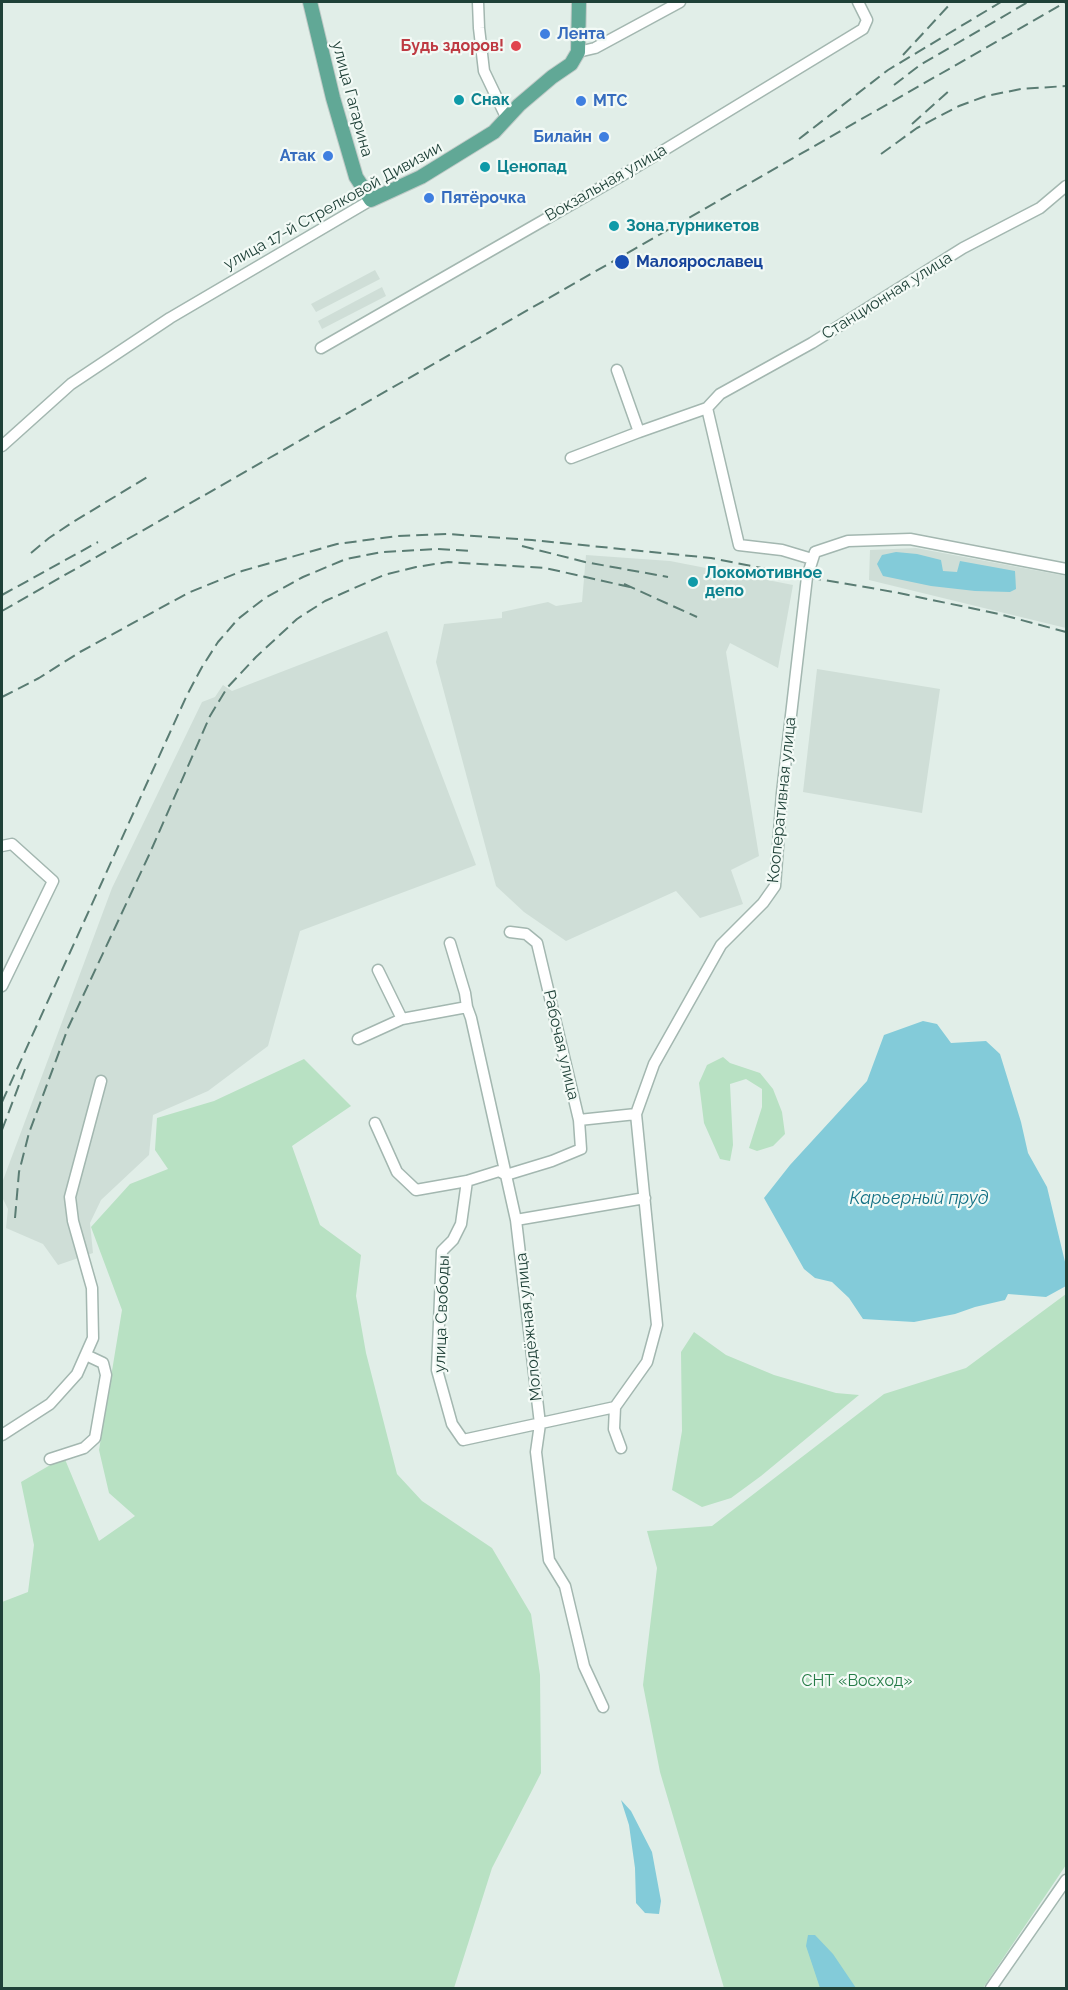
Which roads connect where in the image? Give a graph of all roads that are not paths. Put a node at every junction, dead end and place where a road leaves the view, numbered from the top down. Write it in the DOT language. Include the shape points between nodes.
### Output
graph roads {
  1 [pos="310,2"];
  2 [pos="478,2"];
  3 [pos="579,2"];
  4 [pos="680,2"];
  5 [pos="858,2"];
  6 [pos="578,52"];
  7 [pos="507,119"];
  8 [pos="1066,186"];
  9 [pos="371,201"];
  10 [pos="321,348"];
  11 [pos="617,370"];
  12 [pos="707,408"];
  13 [pos="639,432"];
  14 [pos="2,446"];
  15 [pos="570,458"];
  16 [pos="812,559"];
  17 [pos="1066,569"];
  18 [pos="2,846"];
  19 [pos="510,932"];
  20 [pos="450,943"];
  21 [pos="378,970"];
  22 [pos="2,986"];
  23 [pos="467,1007"];
  24 [pos="402,1019"];
  25 [pos="358,1039"];
  26 [pos="101,1081"];
  27 [pos="636,1114"];
  28 [pos="579,1120"];
  29 [pos="375,1123"];
  30 [pos="506,1176"];
  31 [pos="467,1181"];
  32 [pos="645,1198"];
  33 [pos="516,1220"];
  34 [pos="86,1355"];
  35 [pos="615,1407"];
  36 [pos="540,1424"];
  37 [pos="2,1435"];
  38 [pos="621,1448"];
  39 [pos="51,1460"];
  40 [pos="603,1707"];
  41 [pos="1066,1880"];
  42 [pos="991,1989"];
  1 -- 9 [label="main road, улица Гагарина" via="356,177"];
  2 -- 7 [label="street" via="484,71"];
  3 -- 6 [label="main road"];
  4 -- 6 [label="street, улица 17-й Стрелковой Дивизии" via="595,48"];
  5 -- 10 [label="street, Вокзальная улица" via="867,20 863,29 633,169"];
  6 -- 7 [label="main road, улица 17-й Стрелковой Дивизии" via="571,64"];
  7 -- 9 [label="main road, улица 17-й Стрелковой Дивизии" via="494,132 421,177"];
  8 -- 12 [label="street, Станционная улица" via="1040,208 963,248 812,344 720,394"];
  9 -- 14 [label="street, улица 17-й Стрелковой Дивизии" via="170,318 71,384"];
  11 -- 13 [label="street"];
  12 -- 13 [label="street"];
  12 -- 16 [label="street" via="739,545 782,550"];
  13 -- 15 [label="street"];
  16 -- 17 [label="street" via="820,549 848,541 910,539"];
  16 -- 27 [label="street, Кооперативная улица" via="782,793 775,886 721,945 654,1064"];
  18 -- 22 [label="street" via="12,844 53,881"];
  19 -- 28 [label="street, Рабочая улица" via="526,934 537,942"];
  20 -- 23 [label="street, Молодёжная улица"];
  21 -- 24 [label="street"];
  23 -- 24 [label="street"];
  23 -- 30 [label="street, Молодёжная улица"];
  24 -- 25 [label="street"];
  26 -- 34 [label="street" via="70,1197 92,1288 93,1338"];
  27 -- 28 [label="street"];
  27 -- 32 [label="street, Кооперативная улица"];
  28 -- 30 [label="street, Рабочая улица" via="581,1149"];
  29 -- 31 [label="street" via="397,1172 416,1190"];
  30 -- 31 [label="street" via="499,1171"];
  30 -- 33 [label="street, Молодёжная улица"];
  31 -- 36 [label="street, улица Свободы" via="461,1224 442,1251 436,1370 452,1424 463,1440"];
  32 -- 33 [label="street"];
  32 -- 35 [label="street, Кооперативная улица" via="657,1325 646,1362"];
  33 -- 36 [label="street, Молодёжная улица"];
  34 -- 37 [label="street" via="77,1374 50,1404"];
  34 -- 39 [label="street" via="103,1363 106,1375 95,1438 84,1448"];
  35 -- 36 [label="street"];
  35 -- 38 [label="street" via="614,1429"];
  36 -- 40 [label="street, Молодёжная улица" via="536,1452 549,1560 565,1586 584,1666"];
  41 -- 42 [label="street"];
}
